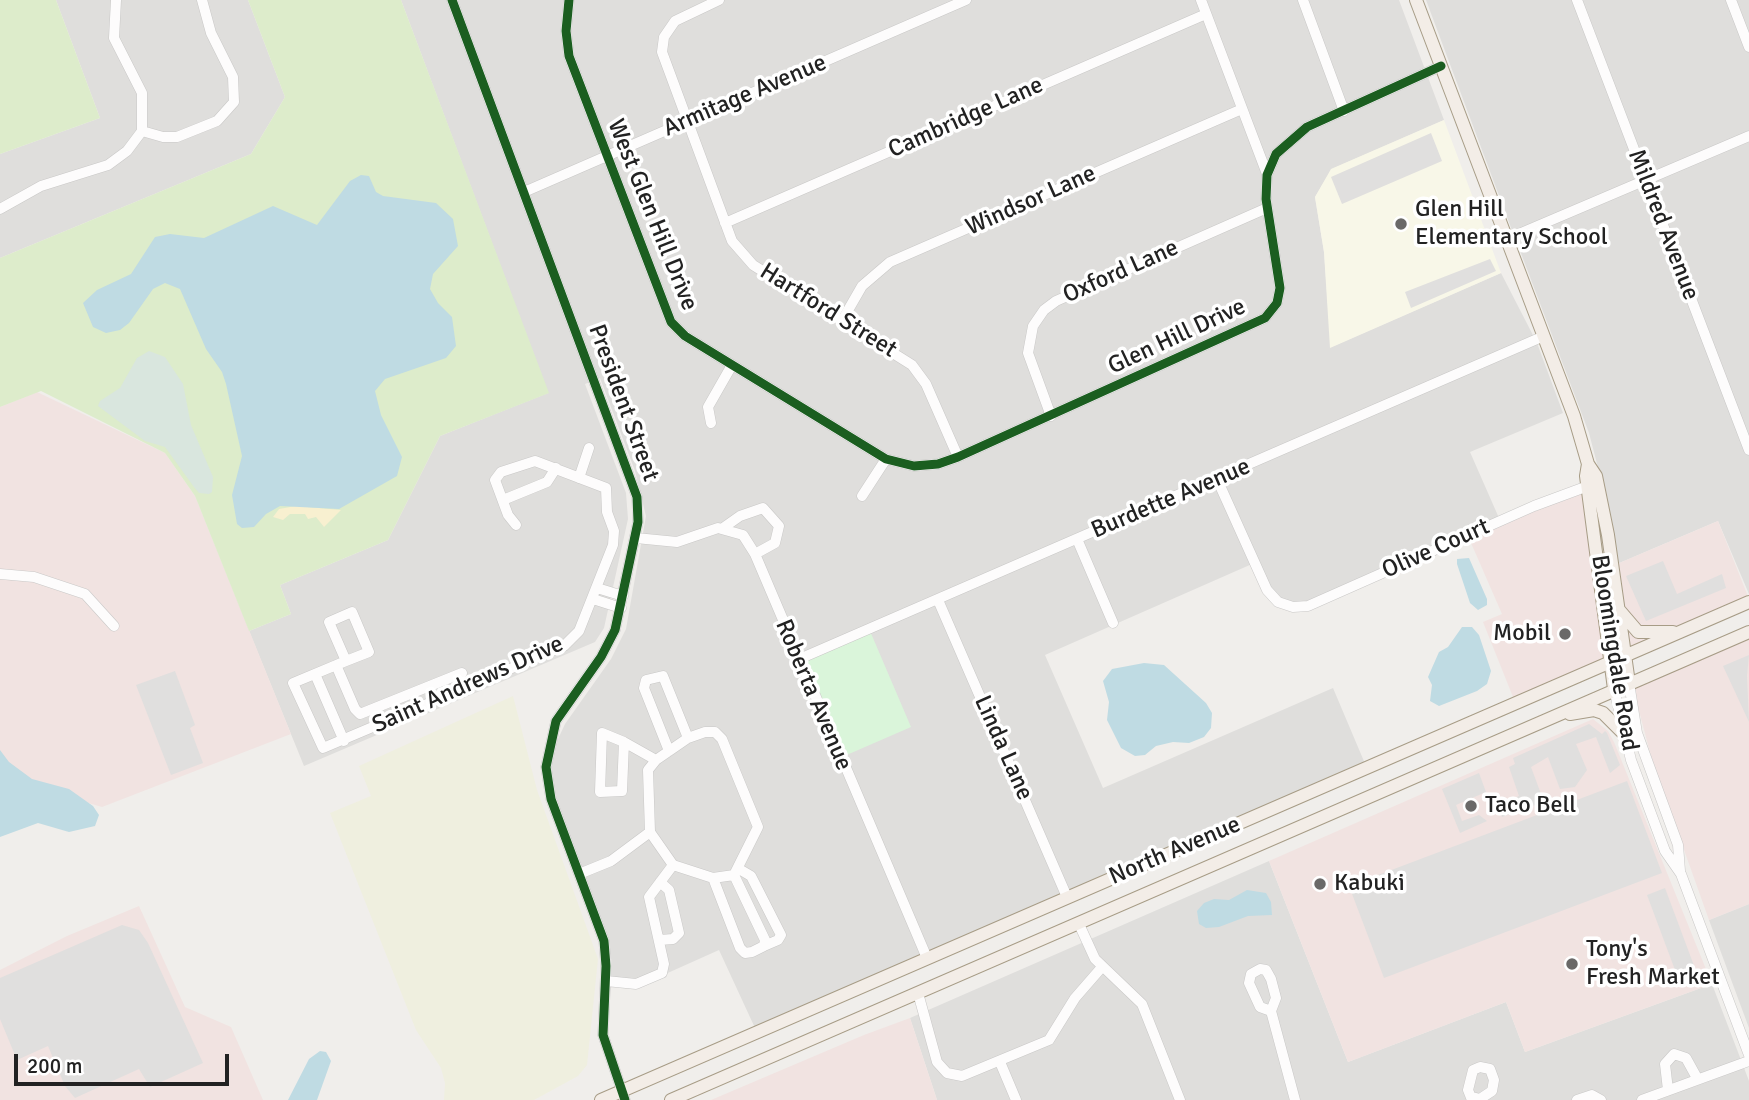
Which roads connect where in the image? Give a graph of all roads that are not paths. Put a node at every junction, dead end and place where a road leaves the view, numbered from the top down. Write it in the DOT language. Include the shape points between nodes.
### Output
graph roads {
  1 [pos="116,0"];
  2 [pos="202,0"];
  3 [pos="452,0"];
  4 [pos="569,0"];
  5 [pos="719,0"];
  6 [pos="966,0"];
  7 [pos="1201,0"];
  8 [pos="1303,0"];
  9 [pos="1416,0"];
  10 [pos="1577,0"];
  11 [pos="1731,0"];
  12 [pos="1206,14"];
  13 [pos="1749,47"];
  14 [pos="1441,66"];
  15 [pos="1242,109"];
  16 [pos="1344,111"];
  17 [pos="687,121"];
  18 [pos="142,131"];
  19 [pos="1749,136"];
  20 [pos="607,156"];
  21 [pos="1267,175"];
  22 [pos="1645,180"];
  23 [pos="524,192"];
  24 [pos="1267,208"];
  25 [pos="0,209"];
  26 [pos="725,223"];
  27 [pos="1507,239"];
  28 [pos="843,319"];
  29 [pos="1544,336"];
  30 [pos="732,365"];
  31 [pos="1051,416"];
  32 [pos="711,423"];
  33 [pos="589,448"];
  34 [pos="1749,450"];
  35 [pos="958,457"];
  36 [pos="886,459"];
  37 [pos="1588,464"];
  38 [pos="555,468"];
  39 [pos="579,478"];
  40 [pos="1217,479"];
  41 [pos="1588,486"];
  42 [pos="862,496"];
  43 [pos="503,500"];
  44 [pos="516,525"];
  45 [pos="723,528"];
  46 [pos="636,538"];
  47 [pos="1077,540"];
  48 [pos="755,554"];
  49 [pos="0,574"];
  50 [pos="597,588"];
  51 [pos="623,596"];
  52 [pos="593,599"];
  53 [pos="938,600"];
  54 [pos="1749,602"];
  55 [pos="621,608"];
  56 [pos="1618,608"];
  57 [pos="1113,623"];
  58 [pos="114,626"];
  59 [pos="1681,632"];
  60 [pos="1749,632"];
  61 [pos="1624,656"];
  62 [pos="797,660"];
  63 [pos="1611,662"];
  64 [pos="341,663"];
  65 [pos="462,673"];
  66 [pos="315,674"];
  67 [pos="1629,683"];
  68 [pos="1614,689"];
  69 [pos="1543,721"];
  70 [pos="1623,733"];
  71 [pos="688,738"];
  72 [pos="344,741"];
  73 [pos="624,742"];
  74 [pos="669,751"];
  75 [pos="656,760"];
  76 [pos="650,832"];
  77 [pos="673,865"];
  78 [pos="737,872"];
  79 [pos="579,874"];
  80 [pos="1681,874"];
  81 [pos="713,878"];
  82 [pos="660,882"];
  83 [pos="1068,897"];
  84 [pos="1079,924"];
  85 [pos="660,940"];
  86 [pos="764,946"];
  87 [pos="927,958"];
  88 [pos="1102,967"];
  89 [pos="606,981"];
  90 [pos="918,993"];
  91 [pos="1272,1011"];
  92 [pos="1749,1055"];
  93 [pos="1749,1061"];
  94 [pos="1000,1062"];
  95 [pos="1697,1078"];
  96 [pos="1668,1090"];
  97 [pos="623,1096"];
  98 [pos="1599,1098"];
  99 [pos="601,1100"];
  100 [pos="671,1100"];
  101 [pos="1016,1100"];
  102 [pos="1180,1100"];
  103 [pos="1295,1100"];
  104 [pos="1577,1100"];
  105 [pos="1642,1100"];
  1 -- 18 [label="street" via="114,38 142,93"];
  2 -- 18 [label="street" via="211,33 233,76 234,102 217,121 177,137"];
  3 -- 23 [label="street, President Street"];
  4 -- 20 [label="street, West Glen Hill Drive" via="566,44"];
  5 -- 17 [label="street, Hartford Street" via="669,29 662,51"];
  6 -- 17 [label="street, Armitage Avenue"];
  7 -- 12 [label="street"];
  8 -- 16 [label="street"];
  9 -- 14 [label="main road, Bloomingdale Road"];
  10 -- 22 [label="street, Mildred Avenue"];
  11 -- 13 [label="street"];
  12 -- 15 [label="street"];
  12 -- 26 [label="street, Cambridge Lane"];
  14 -- 16 [label="street, Glen Hill Drive"];
  14 -- 27 [label="main road, Bloomingdale Road"];
  15 -- 21 [label="street"];
  15 -- 28 [label="street, Windsor Lane" via="890,262 862,286"];
  16 -- 21 [label="street, Glen Hill Drive" via="1307,127 1281,146"];
  17 -- 20 [label="street, Armitage Avenue"];
  17 -- 26 [label="street, Hartford Street"];
  18 -- 25 [label="street" via="127,151 108,165 41,186"];
  19 -- 22 [label="street"];
  20 -- 23 [label="street, Armitage Avenue"];
  20 -- 30 [label="street, West Glen Hill Drive" via="668,316 685,336"];
  21 -- 24 [label="street, Glen Hill Drive"];
  22 -- 27 [label="street"];
  22 -- 34 [label="street, Mildred Avenue"];
  23 -- 46 [label="street, President Street" via="634,484 639,510"];
  24 -- 31 [label="street, Glen Hill Drive" via="1280,288 1278,303 1265,318"];
  24 -- 31 [label="street, Oxford Lane" via="1044,310 1033,326 1028,353"];
  26 -- 28 [label="street, Hartford Street" via="738,250 753,265"];
  27 -- 29 [label="main road, Bloomingdale Road"];
  28 -- 35 [label="street, Hartford Street" via="912,365 926,384"];
  29 -- 37 [label="main road, Bloomingdale Road"];
  29 -- 40 [label="street, Burdette Avenue"];
  30 -- 32 [label="street" via="708,407"];
  30 -- 36 [label="street, West Glen Hill Drive"];
  31 -- 35 [label="street, Glen Hill Drive"];
  33 -- 39 [label="street"];
  35 -- 36 [label="street, Glen Hill Drive" via="922,466"];
  36 -- 42 [label="street"];
  37 -- 41 [label="main road, Bloomingdale Road"];
  37 -- 56 [label="main road, Bloomingdale Road" via="1600,492"];
  38 -- 39 [label="street"];
  38 -- 43 [label="street" via="547,482"];
  38 -- 43 [label="street" via="535,461 498,474 495,480"];
  39 -- 50 [label="street, Saint Andrews Drive" via="606,488 614,536"];
  40 -- 41 [label="street, Olive Court" via="1266,590 1284,605 1308,606"];
  40 -- 47 [label="street, Burdette Avenue"];
  41 -- 63 [label="main road, Bloomingdale Road"];
  43 -- 44 [label="street"];
  45 -- 46 [label="street" via="677,542"];
  45 -- 48 [label="street, Roberta Avenue" via="743,535"];
  45 -- 48 [label="street" via="763,508 779,526 775,543"];
  46 -- 51 [label="street, President Street"];
  47 -- 53 [label="street, Burdette Avenue"];
  47 -- 57 [label="street"];
  48 -- 62 [label="street, Roberta Avenue"];
  49 -- 58 [label="street" via="23,575 85,594"];
  50 -- 51 [label="street"];
  50 -- 52 [label="street, Saint Andrews Drive"];
  51 -- 55 [label="street, President Street"];
  52 -- 55 [label="street"];
  52 -- 72 [label="street, Saint Andrews Drive" via="579,631 564,646"];
  53 -- 62 [label="street, Burdette Avenue"];
  53 -- 83 [label="street, Linda Lane"];
  54 -- 59 [label="main road, North Avenue"];
  55 -- 79 [label="street, President Street" via="607,645 556,721 548,747 546,776 551,799"];
  56 -- 59 [label="main road" via="1638,632"];
  56 -- 61 [label="main road, Bloomingdale Road"];
  59 -- 61 [label="main road, North Avenue"];
  60 -- 67 [label="main road, North Avenue"];
  61 -- 63 [label="main road, North Avenue"];
  61 -- 67 [label="main road, Bloomingdale Road"];
  62 -- 87 [label="street, Roberta Avenue"];
  63 -- 68 [label="main road, Bloomingdale Road"];
  63 -- 83 [label="main road, North Avenue"];
  64 -- 64 [label="street" via="329,622 352,612 369,652"];
  64 -- 65 [label="street" via="360,714"];
  64 -- 66 [label="street"];
  66 -- 72 [label="street"];
  66 -- 72 [label="street, Saint Andrews Drive" via="293,683 323,748"];
  67 -- 68 [label="main road, North Avenue"];
  67 -- 80 [label="street, Bloomingdale Road" via="1637,733 1678,845"];
  68 -- 69 [label="main road, North Avenue"];
  68 -- 70 [label="street, Bloomingdale Road"];
  69 -- 70 [label="main road" via="1594,710"];
  69 -- 84 [label="main road, North Avenue"];
  70 -- 80 [label="street, Bloomingdale Road" via="1665,851"];
  71 -- 74 [label="street"];
  71 -- 74 [label="street" via="663,676 646,680 644,688"];
  71 -- 78 [label="street" via="715,732 743,785 758,831"];
  73 -- 73 [label="street" via="602,733 600,792 622,791"];
  73 -- 75 [label="street"];
  74 -- 75 [label="street"];
  75 -- 76 [label="street" via="648,770"];
  76 -- 77 [label="street"];
  76 -- 79 [label="street" via="611,861"];
  77 -- 81 [label="street"];
  77 -- 82 [label="street"];
  78 -- 81 [label="street"];
  78 -- 86 [label="street"];
  78 -- 86 [label="street" via="751,876 781,935"];
  79 -- 89 [label="street, President Street" via="604,941"];
  80 -- 92 [label="street, Bloomingdale Road"];
  81 -- 86 [label="street" via="740,948 745,953"];
  82 -- 85 [label="street" via="649,897"];
  82 -- 85 [label="street" via="669,890 678,933 673,939"];
  83 -- 87 [label="main road, North Avenue"];
  84 -- 88 [label="street"];
  84 -- 90 [label="main road, North Avenue"];
  85 -- 89 [label="street" via="664,964 656,977 636,984"];
  87 -- 97 [label="main road, North Avenue"];
  88 -- 94 [label="street" via="1075,998 1049,1040"];
  88 -- 102 [label="street" via="1142,1004"];
  89 -- 97 [label="street, President Street" via="603,1035"];
  90 -- 94 [label="street" via="942,1069 962,1076"];
  90 -- 100 [label="main road, North Avenue"];
  91 -- 103 [label="street"];
  93 -- 95 [label="street"];
  94 -- 101 [label="street"];
  95 -- 96 [label="street"];
  95 -- 96 [label="street" via="1687,1059 1680,1054 1668,1056 1664,1073"];
  96 -- 105 [label="street"];
  97 -- 99 [label="main road, North Avenue"];
  98 -- 104 [label="street"];
}
